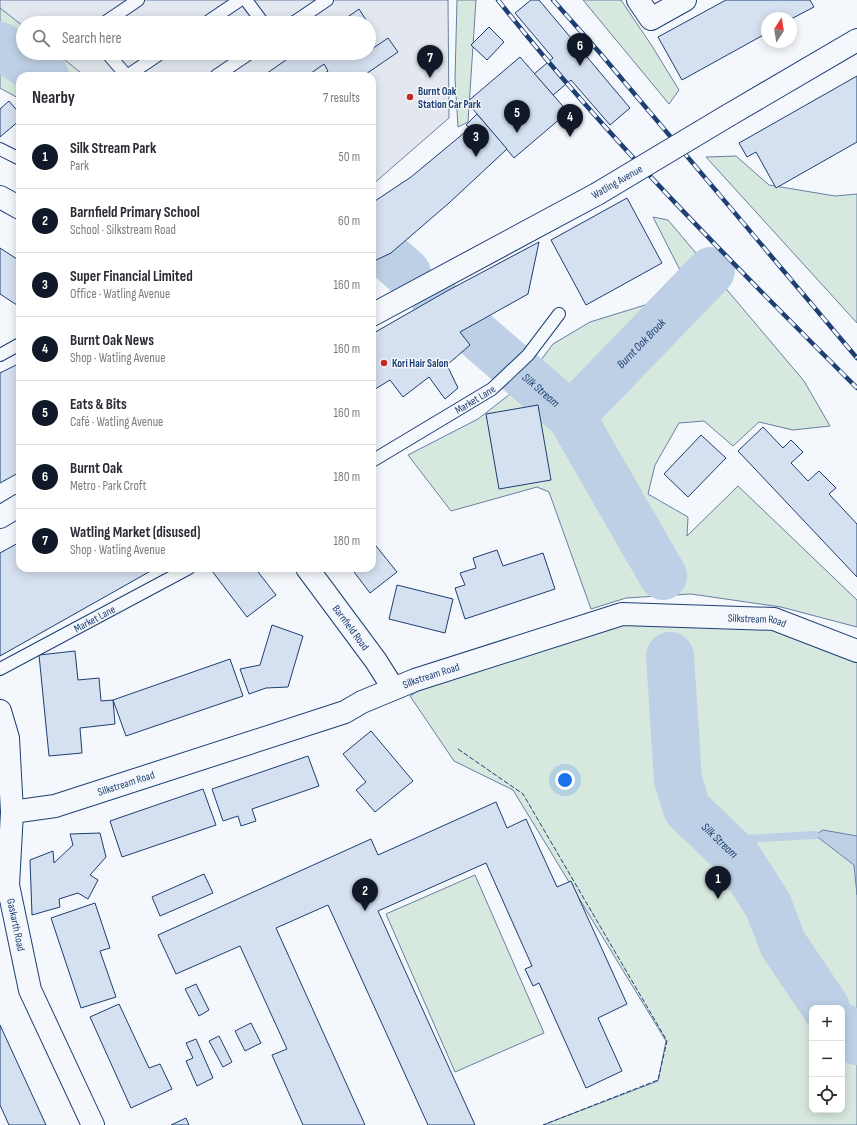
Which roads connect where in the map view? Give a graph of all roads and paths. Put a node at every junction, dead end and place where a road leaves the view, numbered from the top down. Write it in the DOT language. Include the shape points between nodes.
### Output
graph roads {
  1 [pos="138,0"];
  2 [pos="240,0"];
  3 [pos="246,0"];
  4 [pos="326,0"];
  5 [pos="638,0"];
  6 [pos="685,0"];
  7 [pos="114,16"];
  8 [pos="216,16"];
  9 [pos="258,16"];
  10 [pos="303,16"];
  11 [pos="857,40"];
  12 [pos="113,60"];
  13 [pos="151,60"];
  14 [pos="240,60"];
  15 [pos="124,72"];
  16 [pos="133,72"];
  17 [pos="222,72"];
  18 [pos="0,149"];
  19 [pos="16,157"];
  20 [pos="0,197"];
  21 [pos="16,206"];
  22 [pos="376,314"];
  23 [pos="559,314"];
  24 [pos="16,346"];
  25 [pos="0,355"];
  26 [pos="376,460"];
  27 [pos="16,508"];
  28 [pos="0,517"];
  29 [pos="182,572"];
  30 [pos="310,572"];
  31 [pos="857,650"];
  32 [pos="0,669"];
  33 [pos="393,688"];
  34 [pos="0,711"];
  35 [pos="12,812"];
  36 [pos="93,1125"];
  1 -- 7 [label="lane"];
  2 -- 8 [label="lane"];
  3 -- 9 [label="lane"];
  4 -- 10 [label="lane"];
  5 -- 6 [label="street" via="651,19"];
  11 -- 22 [label="street, Watling Avenue, bridge" via="597,194"];
  12 -- 15 [label="lane"];
  13 -- 16 [label="lane"];
  14 -- 17 [label="lane"];
  18 -- 19 [label="lane"];
  20 -- 21 [label="street"];
  23 -- 26 [label="lane, Market Lane" via="528,355 492,389"];
  24 -- 25 [label="lane"];
  27 -- 28 [label="street"];
  29 -- 32 [label="lane, Market Lane"];
  30 -- 33 [label="street, Barnfield Road"];
  31 -- 33 [label="street, Silkstream Road" via="774,619 622,614"];
  33 -- 35 [label="street, Silkstream Road" via="345,712 55,806"];
  34 -- 35 [label="street, Gaskarth Road" via="8,738"];
  35 -- 36 [label="street, Gaskarth Road" via="8,884 30,990"];
}
